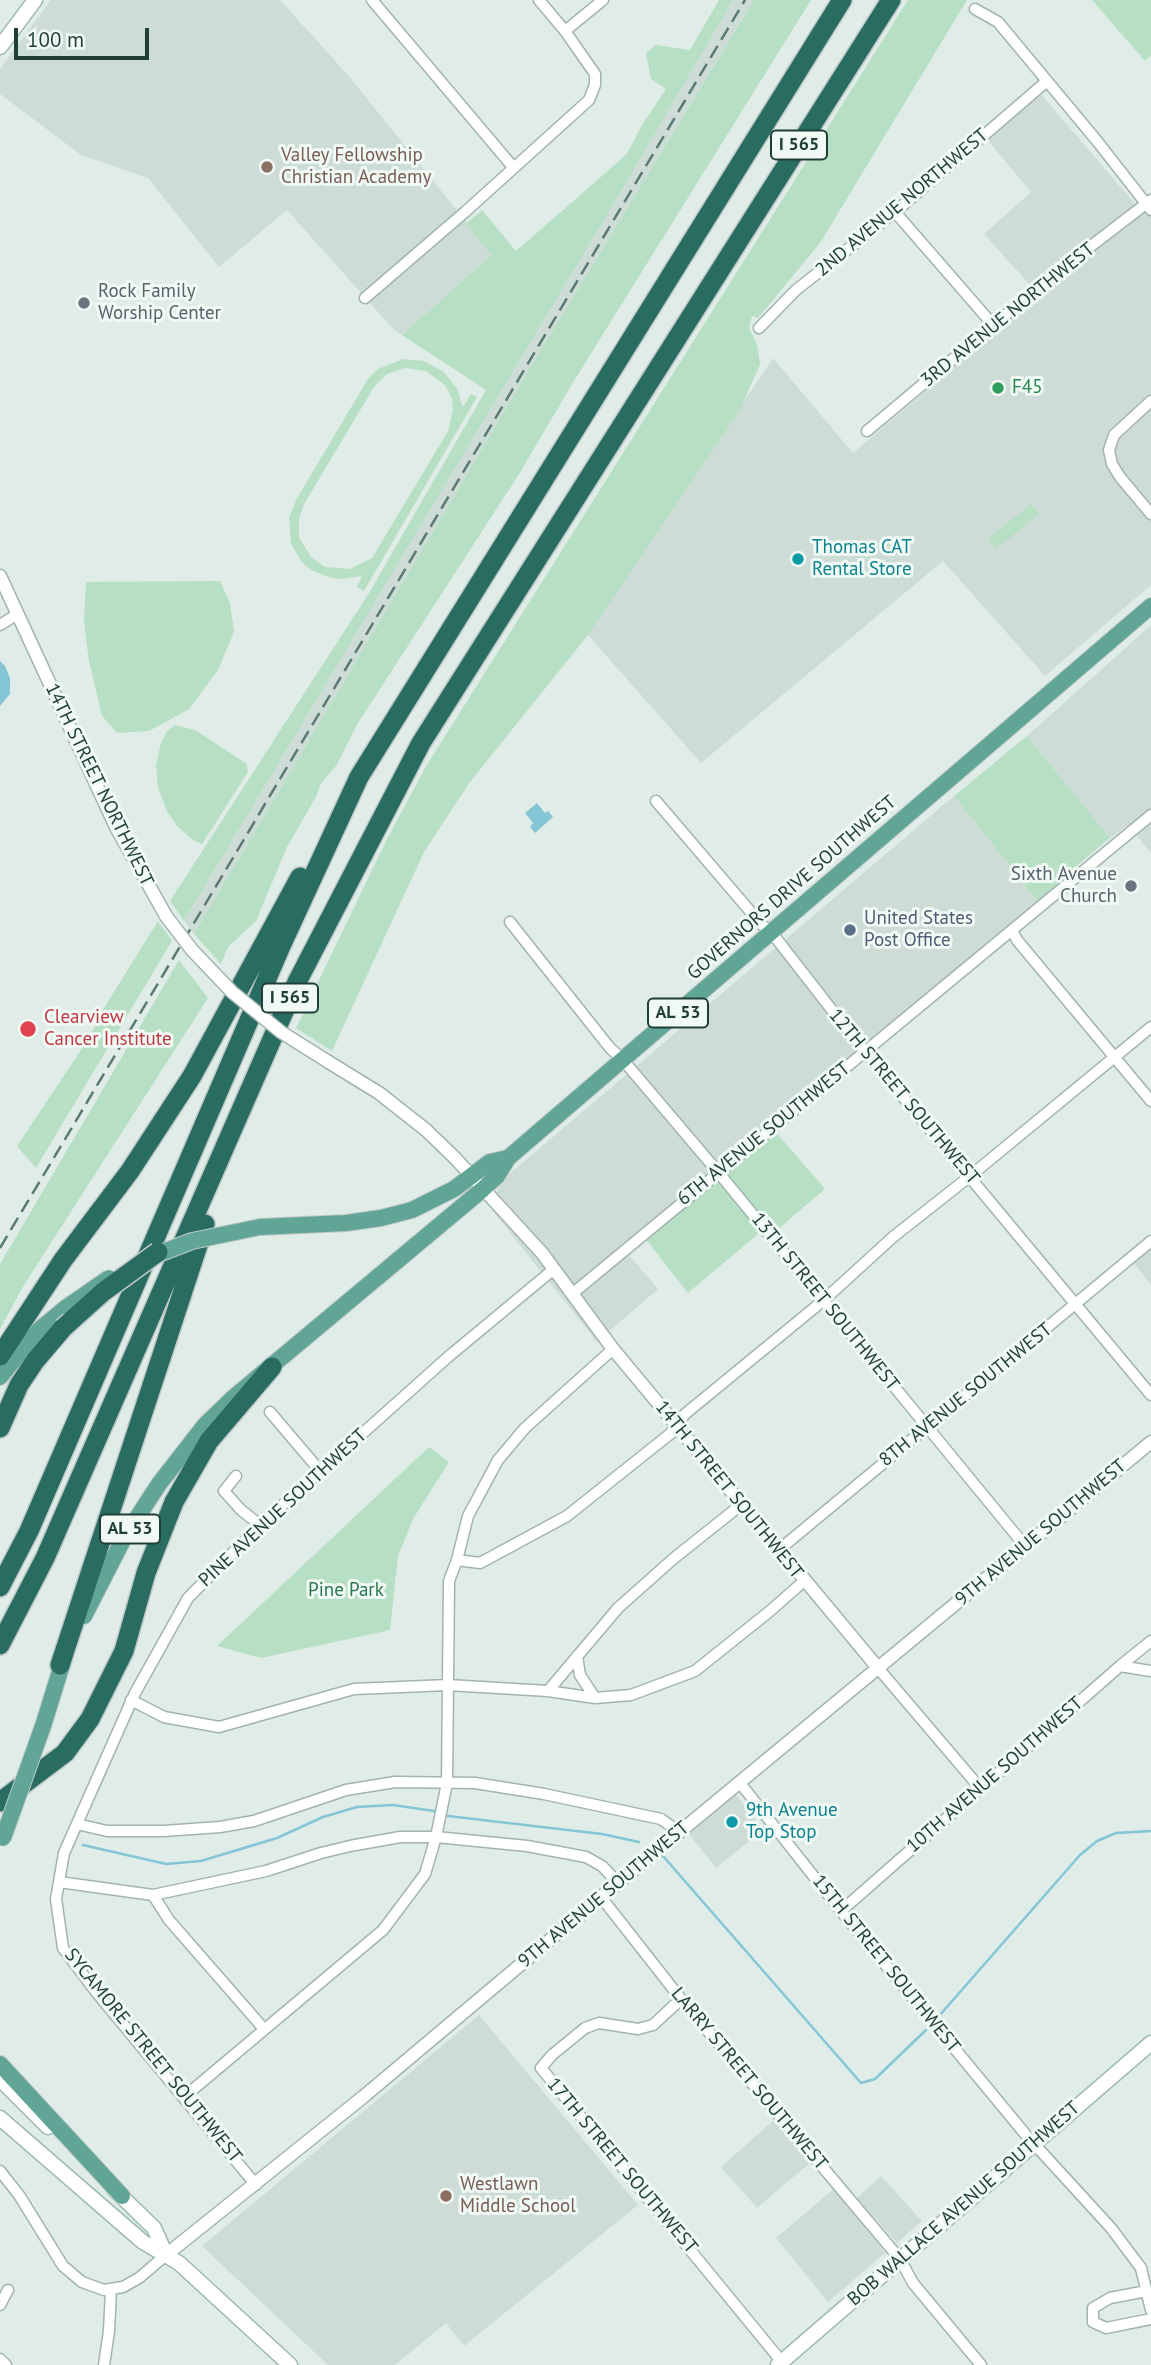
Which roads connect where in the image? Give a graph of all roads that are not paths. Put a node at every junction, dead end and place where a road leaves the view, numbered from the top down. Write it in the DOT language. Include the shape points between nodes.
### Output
graph roads {
  1 [pos="35,0"];
  2 [pos="372,0"];
  3 [pos="539,0"];
  4 [pos="603,0"];
  5 [pos="842,0"];
  6 [pos="891,0"];
  7 [pos="975,9"];
  8 [pos="565,30"];
  9 [pos="0,47"];
  10 [pos="1047,81"];
  11 [pos="513,167"];
  12 [pos="1149,204"];
  13 [pos="895,212"];
  14 [pos="365,298"];
  15 [pos="994,326"];
  16 [pos="759,328"];
  17 [pos="1151,401"];
  18 [pos="867,431"];
  19 [pos="1151,514"];
  20 [pos="0,576"];
  21 [pos="1151,606"];
  22 [pos="16,615"];
  23 [pos="0,625"];
  24 [pos="359,777"];
  25 [pos="656,801"];
  26 [pos="1151,815"];
  27 [pos="510,922"];
  28 [pos="1012,930"];
  29 [pos="772,933"];
  30 [pos="1151,1027"];
  31 [pos="865,1051"];
  32 [pos="1115,1057"];
  33 [pos="623,1060"];
  34 [pos="1151,1101"];
  35 [pos="508,1158"];
  36 [pos="718,1172"];
  37 [pos="470,1177"];
  38 [pos="969,1177"];
  39 [pos="483,1189"];
  40 [pos="202,1201"];
  41 [pos="1151,1241"];
  42 [pos="158,1252"];
  43 [pos="554,1269"];
  44 [pos="572,1294"];
  45 [pos="824,1300"];
  46 [pos="1076,1305"];
  47 [pos="614,1349"];
  48 [pos="0,1356"];
  49 [pos="272,1367"];
  50 [pos="0,1377"];
  51 [pos="1151,1395"];
  52 [pos="271,1412"];
  53 [pos="677,1425"];
  54 [pos="926,1426"];
  55 [pos="0,1428"];
  56 [pos="1151,1443"];
  57 [pos="320,1472"];
  58 [pos="236,1476"];
  59 [pos="742,1504"];
  60 [pos="260,1525"];
  61 [pos="1025,1546"];
  62 [pos="780,1549"];
  63 [pos="457,1560"];
  64 [pos="804,1581"];
  65 [pos="0,1587"];
  66 [pos="1151,1641"];
  67 [pos="0,1645"];
  68 [pos="577,1656"];
  69 [pos="60,1665"];
  70 [pos="1120,1666"];
  71 [pos="878,1668"];
  72 [pos="1151,1671"];
  73 [pos="448,1685"];
  74 [pos="548,1691"];
  75 [pos="595,1698"];
  76 [pos="131,1700"];
  77 [pos="447,1783"];
  78 [pos="740,1783"];
  79 [pos="980,1788"];
  80 [pos="0,1802"];
  81 [pos="77,1824"];
  82 [pos="679,1832"];
  83 [pos="436,1837"];
  84 [pos="2,1843"];
  85 [pos="59,1882"];
  86 [pos="618,1883"];
  87 [pos="153,1895"];
  88 [pos="601,1897"];
  89 [pos="841,1911"];
  90 [pos="681,1999"];
  91 [pos="264,2029"];
  92 [pos="1151,2043"];
  93 [pos="0,2064"];
  94 [pos="0,2079"];
  95 [pos="184,2097"];
  96 [pos="0,2118"];
  97 [pos="1034,2143"];
  98 [pos="0,2171"];
  99 [pos="256,2185"];
  100 [pos="122,2196"];
  101 [pos="166,2255"];
  102 [pos="900,2259"];
  103 [pos="1146,2265"];
  104 [pos="8,2290"];
  105 [pos="111,2290"];
  106 [pos="1147,2291"];
  107 [pos="0,2305"];
  108 [pos="1151,2310"];
  109 [pos="1151,2319"];
  110 [pos="0,2359"];
  111 [pos="780,2363"];
  112 [pos="6,2365"];
  113 [pos="104,2365"];
  114 [pos="290,2365"];
  115 [pos="981,2365"];
  1 -- 9 [label="main road"];
  2 -- 11 [label="street"];
  3 -- 8 [label="street"];
  4 -- 8 [label="street"];
  5 -- 24 [label="highway, I 565"];
  6 -- 40 [label="highway, I 565" via="421,743 297,982"];
  7 -- 10 [label="street" via="998,22"];
  8 -- 11 [label="street" via="595,74 596,85 589,100 568,121"];
  10 -- 12 [label="street"];
  10 -- 13 [label="street, 2ND AVENUE NORTHWEST"];
  11 -- 14 [label="street"];
  12 -- 15 [label="street, 3RD AVENUE NORTHWEST"];
  13 -- 15 [label="street"];
  13 -- 16 [label="street, 2ND AVENUE NORTHWEST" via="796,290"];
  15 -- 18 [label="street, 3RD AVENUE NORTHWEST"];
  17 -- 19 [label="street" via="1114,435 1109,450 1120,477"];
  20 -- 22 [label="street, 14TH STREET NORTHWEST"];
  21 -- 29 [label="main road, GOVERNORS DRIVE SOUTHWEST / AL 53"];
  22 -- 23 [label="street"];
  22 -- 37 [label="street, 14TH STREET NORTHWEST, bridge" via="116,827 166,916 192,950 232,992 281,1032 411,1118"];
  24 -- 48 [label="highway" via="192,1076"];
  24 -- 65 [label="highway, I 565" via="281,946 29,1531"];
  25 -- 29 [label="street, 12TH STREET SOUTHWEST"];
  26 -- 28 [label="street, 6TH AVENUE SOUTHWEST"];
  27 -- 33 [label="street, 13TH STREET SOUTHWEST"];
  28 -- 31 [label="street, 6TH AVENUE SOUTHWEST"];
  28 -- 32 [label="street"];
  29 -- 31 [label="street, 12TH STREET SOUTHWEST"];
  29 -- 33 [label="main road, GOVERNORS DRIVE SOUTHWEST / AL 53"];
  30 -- 32 [label="street"];
  31 -- 36 [label="street, 6TH AVENUE SOUTHWEST"];
  31 -- 38 [label="street, 12TH STREET SOUTHWEST"];
  32 -- 34 [label="street"];
  32 -- 38 [label="street"];
  33 -- 35 [label="main road, GOVERNORS DRIVE SOUTHWEST / AL 53"];
  33 -- 36 [label="street, 13TH STREET SOUTHWEST"];
  35 -- 37 [label="main road, AL 53" via="490,1162"];
  35 -- 39 [label="main road, GOVERNORS DRIVE SOUTHWEST / AL 53"];
  36 -- 44 [label="street, 6TH AVENUE SOUTHWEST"];
  36 -- 45 [label="street, 13TH STREET SOUTHWEST"];
  37 -- 39 [label="street, 14TH STREET NORTHWEST"];
  37 -- 42 [label="main road, AL 53, bridge" via="412,1210 381,1218 260,1227"];
  38 -- 45 [label="street"];
  38 -- 46 [label="street, 12TH STREET SOUTHWEST"];
  39 -- 43 [label="street, 14TH STREET SOUTHWEST"];
  39 -- 49 [label="main road, GOVERNORS DRIVE SOUTHWEST / AL 53"];
  40 -- 67 [label="highway, I 565" via="45,1558"];
  40 -- 69 [label="highway" via="207,1219"];
  41 -- 46 [label="street, 8TH AVENUE SOUTHWEST"];
  42 -- 50 [label="main road, AL 53, bridge" via="67,1307 39,1330"];
  42 -- 55 [label="highway, bridge" via="63,1328 19,1385"];
  43 -- 44 [label="street, 14TH STREET SOUTHWEST"];
  43 -- 57 [label="street, PINE AVENUE SOUTHWEST"];
  44 -- 47 [label="street, 14TH STREET SOUTHWEST"];
  45 -- 53 [label="street"];
  45 -- 54 [label="street, 13TH STREET SOUTHWEST"];
  46 -- 51 [label="street, 12TH STREET SOUTHWEST"];
  46 -- 54 [label="street, 8TH AVENUE SOUTHWEST"];
  47 -- 53 [label="street, 14TH STREET SOUTHWEST"];
  47 -- 63 [label="street" via="525,1428 498,1460 468,1516"];
  49 -- 69 [label="main road, AL 53" via="205,1426 159,1484 124,1538"];
  49 -- 80 [label="highway" via="209,1441 174,1502 146,1573 124,1651 90,1719 65,1753"];
  52 -- 57 [label="street"];
  53 -- 59 [label="street, 14TH STREET SOUTHWEST"];
  53 -- 63 [label="street" via="568,1516 480,1563"];
  54 -- 61 [label="street, 13TH STREET SOUTHWEST"];
  54 -- 62 [label="street, 8TH AVENUE SOUTHWEST"];
  56 -- 61 [label="street, 9TH AVENUE SOUTHWEST"];
  57 -- 60 [label="street, PINE AVENUE SOUTHWEST"];
  58 -- 60 [label="street" via="225,1491"];
  59 -- 62 [label="street, 14TH STREET SOUTHWEST"];
  59 -- 68 [label="street" via="618,1608"];
  60 -- 76 [label="street, PINE AVENUE SOUTHWEST" via="188,1598"];
  61 -- 71 [label="street, 9TH AVENUE SOUTHWEST"];
  62 -- 64 [label="street, 14TH STREET SOUTHWEST"];
  63 -- 73 [label="street" via="449,1581"];
  64 -- 71 [label="street, 14TH STREET SOUTHWEST"];
  64 -- 75 [label="street" via="695,1671 631,1695"];
  66 -- 70 [label="street, 10TH AVENUE SOUTHWEST"];
  68 -- 74 [label="street"];
  68 -- 75 [label="street" via="580,1675"];
  69 -- 84 [label="main road, AL 53, bridge"];
  70 -- 72 [label="street"];
  70 -- 79 [label="street, 10TH AVENUE SOUTHWEST"];
  71 -- 78 [label="street, 9TH AVENUE SOUTHWEST"];
  71 -- 79 [label="street, 14TH STREET SOUTHWEST"];
  73 -- 74 [label="street"];
  73 -- 76 [label="street" via="354,1689 219,1727 164,1717"];
  73 -- 77 [label="street"];
  74 -- 75 [label="street"];
  76 -- 81 [label="street, PINE AVENUE SOUTHWEST"];
  77 -- 81 [label="street" via="395,1782 346,1790 254,1821 220,1827 107,1831"];
  77 -- 82 [label="street" via="544,1794 661,1819"];
  77 -- 83 [label="street"];
  78 -- 82 [label="street, 9TH AVENUE SOUTHWEST"];
  78 -- 89 [label="street, 15TH STREET SOUTHWEST"];
  79 -- 89 [label="street, 10TH AVENUE SOUTHWEST"];
  81 -- 85 [label="street, PINE AVENUE SOUTHWEST" via="64,1853"];
  82 -- 86 [label="street, 9TH AVENUE SOUTHWEST"];
  83 -- 86 [label="street" via="586,1857"];
  83 -- 87 [label="street" via="400,1837 350,1846 266,1871"];
  83 -- 91 [label="street" via="425,1874 383,1930"];
  85 -- 87 [label="street"];
  85 -- 95 [label="street, SYCAMORE STREET SOUTHWEST" via="56,1899 63,1948"];
  86 -- 88 [label="street, 9TH AVENUE SOUTHWEST"];
  87 -- 91 [label="street" via="169,1920"];
  88 -- 90 [label="street, LARRY STREET SOUTHWEST"];
  88 -- 99 [label="street, 9TH AVENUE SOUTHWEST"];
  89 -- 97 [label="street, 15TH STREET SOUTHWEST"];
  90 -- 102 [label="street, LARRY STREET SOUTHWEST"];
  90 -- 111 [label="street, 17TH STREET SOUTHWEST" via="653,2025 638,2029 599,2023 585,2028 541,2068"];
  91 -- 95 [label="street"];
  92 -- 97 [label="main road, BOB WALLACE AVENUE SOUTHWEST"];
  93 -- 100 [label="main road"];
  94 -- 100 [label="main road"];
  95 -- 99 [label="street, SYCAMORE STREET SOUTHWEST"];
  96 -- 101 [label="main road" via="111,2217"];
  97 -- 102 [label="main road, BOB WALLACE AVENUE SOUTHWEST"];
  97 -- 103 [label="street, 15TH STREET SOUTHWEST"];
  98 -- 105 [label="street" via="63,2266 89,2286"];
  99 -- 101 [label="street, 9TH AVENUE SOUTHWEST"];
  100 -- 101 [label="main road" via="154,2228"];
  101 -- 105 [label="street, 9TH AVENUE SOUTHWEST" via="133,2283"];
  101 -- 114 [label="main road"];
  102 -- 111 [label="main road, BOB WALLACE AVENUE SOUTHWEST"];
  102 -- 115 [label="street, LARRY STREET SOUTHWEST" via="913,2283"];
  103 -- 106 [label="street"];
  104 -- 107 [label="street"];
  105 -- 113 [label="street"];
  106 -- 108 [label="street"];
  106 -- 109 [label="street" via="1110,2298 1093,2308 1093,2322 1106,2328"];
  110 -- 112 [label="street"];
}
